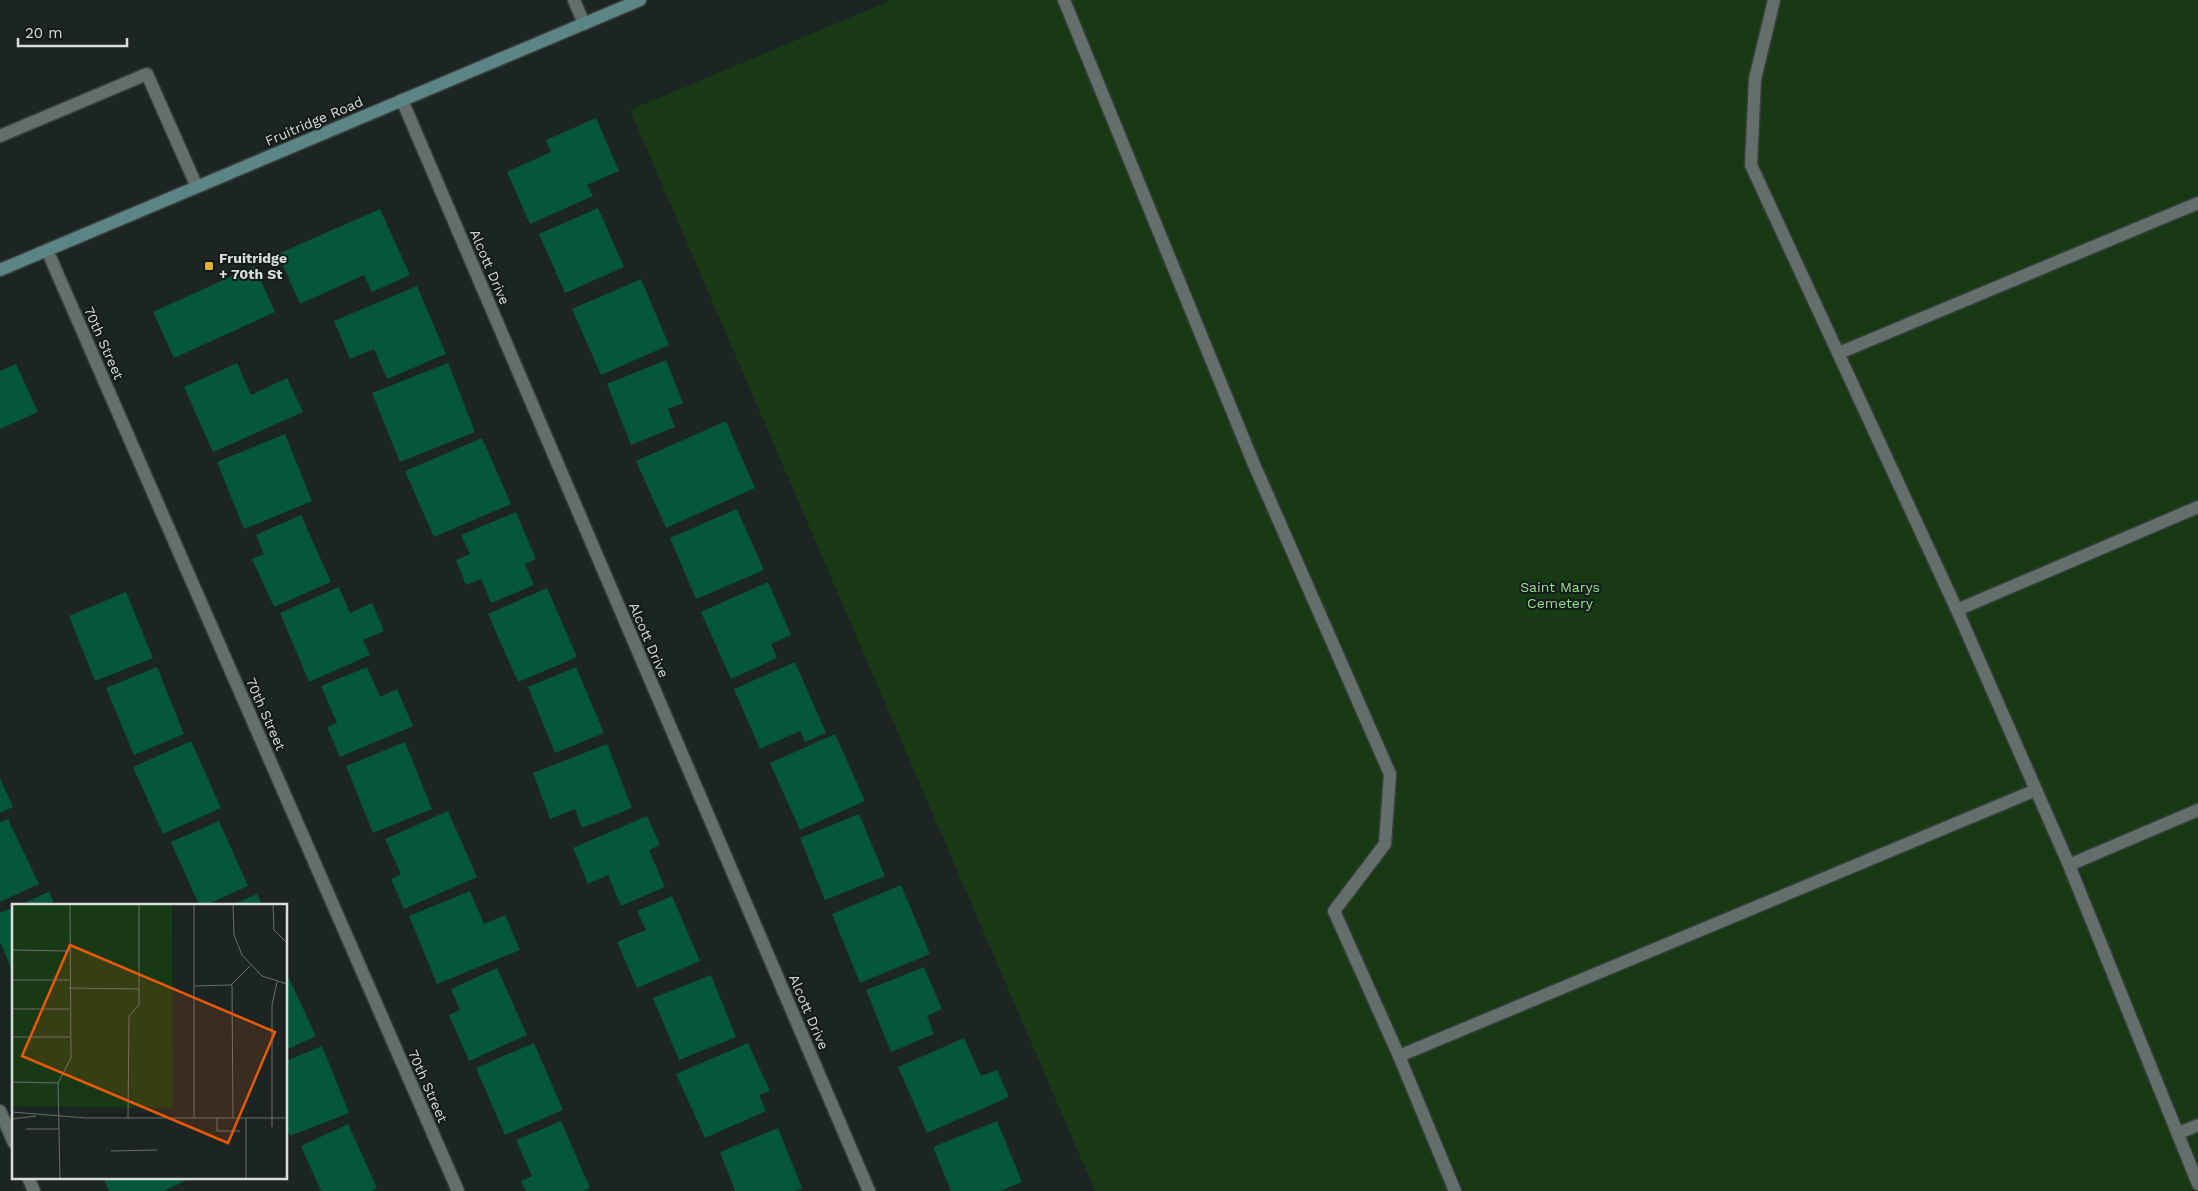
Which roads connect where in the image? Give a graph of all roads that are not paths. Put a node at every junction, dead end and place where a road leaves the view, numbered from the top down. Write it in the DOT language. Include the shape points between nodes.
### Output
graph roads {
  1 [pos="574,0"];
  2 [pos="640,0"];
  3 [pos="1064,0"];
  4 [pos="1774,0"];
  5 [pos="584,24"];
  6 [pos="402,100"];
  7 [pos="0,136"];
  8 [pos="197,186"];
  9 [pos="2198,203"];
  10 [pos="47,250"];
  11 [pos="0,270"];
  12 [pos="1839,353"];
  13 [pos="2198,507"];
  14 [pos="1957,610"];
  15 [pos="2036,790"];
  16 [pos="2198,810"];
  17 [pos="2069,865"];
  18 [pos="1399,1056"];
  19 [pos="0,1111"];
  20 [pos="2198,1125"];
  21 [pos="2179,1133"];
  22 [pos="12,1138"];
  23 [pos="28,1178"];
  24 [pos="2198,1184"];
  25 [pos="34,1191"];
  26 [pos="458,1191"];
  27 [pos="869,1191"];
  28 [pos="1455,1191"];
  1 -- 5 [label="street"];
  2 -- 5 [label="main road, Fruitridge Road"];
  3 -- 18 [label="street" via="1253,462 1390,774 1384,844 1334,911"];
  4 -- 12 [label="street" via="1755,79 1751,165"];
  5 -- 6 [label="main road, Fruitridge Road"];
  6 -- 8 [label="main road, Fruitridge Road"];
  6 -- 27 [label="street, Alcott Drive"];
  7 -- 8 [label="street" via="147,74"];
  8 -- 10 [label="main road, Fruitridge Road"];
  9 -- 12 [label="street"];
  10 -- 11 [label="main road, Fruitridge Road"];
  10 -- 26 [label="street, 70th Street"];
  12 -- 14 [label="street"];
  13 -- 14 [label="street"];
  14 -- 15 [label="street"];
  15 -- 17 [label="street"];
  15 -- 18 [label="street"];
  16 -- 17 [label="street"];
  17 -- 21 [label="street"];
  18 -- 28 [label="street"];
  19 -- 22 [label="street"];
  20 -- 21 [label="street"];
  21 -- 24 [label="street"];
  23 -- 25 [label="street"];
}
